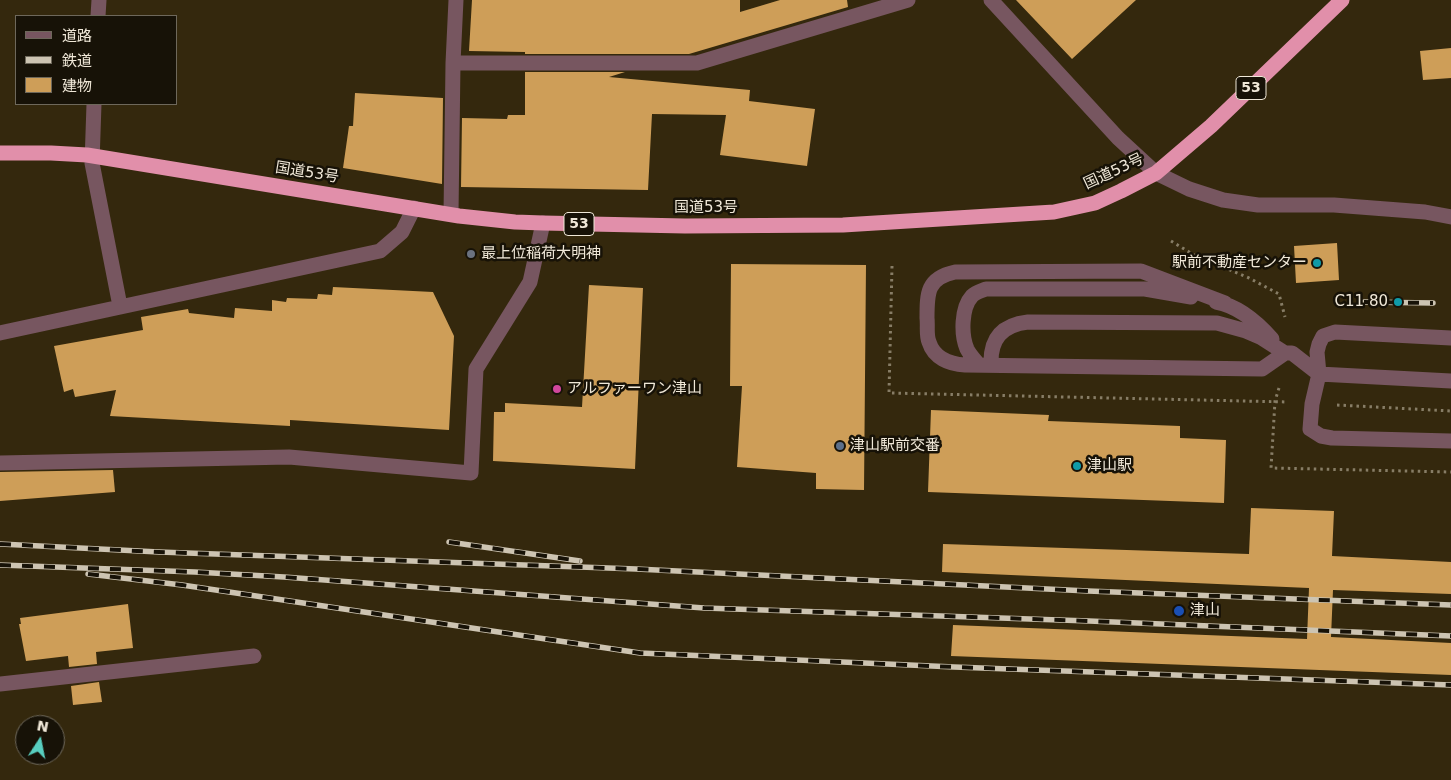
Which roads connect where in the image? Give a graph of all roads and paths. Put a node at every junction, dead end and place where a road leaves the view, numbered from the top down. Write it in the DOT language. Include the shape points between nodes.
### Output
graph roads {
  1 [pos="99,0"];
  2 [pos="456,0"];
  3 [pos="908,0"];
  4 [pos="1342,0"];
  5 [pos="999,3"];
  6 [pos="98,15"];
  7 [pos="454,63"];
  8 [pos="94,105"];
  9 [pos="0,153"];
  10 [pos="92,156"];
  11 [pos="1156,173"];
  12 [pos="414,208"];
  13 [pos="452,214"];
  14 [pos="1451,217"];
  15 [pos="543,224"];
  16 [pos="1171,241"];
  17 [pos="892,266"];
  18 [pos="1225,303"];
  19 [pos="1283,305"];
  20 [pos="120,306"];
  21 [pos="0,332"];
  22 [pos="1451,338"];
  23 [pos="1285,353"];
  24 [pos="985,365"];
  25 [pos="1319,374"];
  26 [pos="1451,381"];
  27 [pos="1275,401"];
  28 [pos="1312,404"];
  29 [pos="1451,411"];
  30 [pos="1451,441"];
  31 [pos="0,463"];
  32 [pos="254,656"];
  33 [pos="0,684"];
  1 -- 6 [label="street"];
  2 -- 7 [label="street"];
  3 -- 7 [label="street" via="697,63"];
  4 -- 11 [label="highway, 国道53号 / 53" via="1211,126"];
  5 -- 11 [label="street" via="1118,138"];
  7 -- 13 [label="street"];
  8 -- 10 [label="street"];
  9 -- 10 [label="highway, 国道53号 / 53"];
  10 -- 12 [label="highway, 国道53号 / 53"];
  10 -- 20 [label="street"];
  11 -- 14 [label="street" via="1189,189 1232,202 1334,205"];
  11 -- 15 [label="highway, 国道53号 / 53" via="1095,202 1054,212 843,225"];
  12 -- 13 [label="highway, 国道53号 / 53"];
  12 -- 20 [label="street" via="402,232 380,251"];
  13 -- 15 [label="highway, 国道53号 / 53"];
  15 -- 31 [label="street" via="530,282 476,369 471,473 289,457"];
  16 -- 19 [label="path" via="1279,294"];
  17 -- 27 [label="path" via="889,393"];
  18 -- 23 [label="street" via="1248,315"];
  18 -- 24 [label="street" via="1145,289 986,288 972,297 967,305 964,327 966,347"];
  18 -- 24 [label="street" via="1141,271 946,274 927,294 928,340 946,362"];
  20 -- 21 [label="street"];
  22 -- 25 [label="street" via="1335,332 1323,336 1319,344"];
  23 -- 24 [label="street" via="1262,368"];
  23 -- 24 [label="street" via="1260,337 1217,323 1028,322 1017,323 999,335"];
  23 -- 25 [label="street" via="1292,354"];
  25 -- 26 [label="street"];
  25 -- 28 [label="street"];
  28 -- 29 [label="path"];
  28 -- 30 [label="street" via="1310,429 1321,436"];
  32 -- 33 [label="street"];
}
